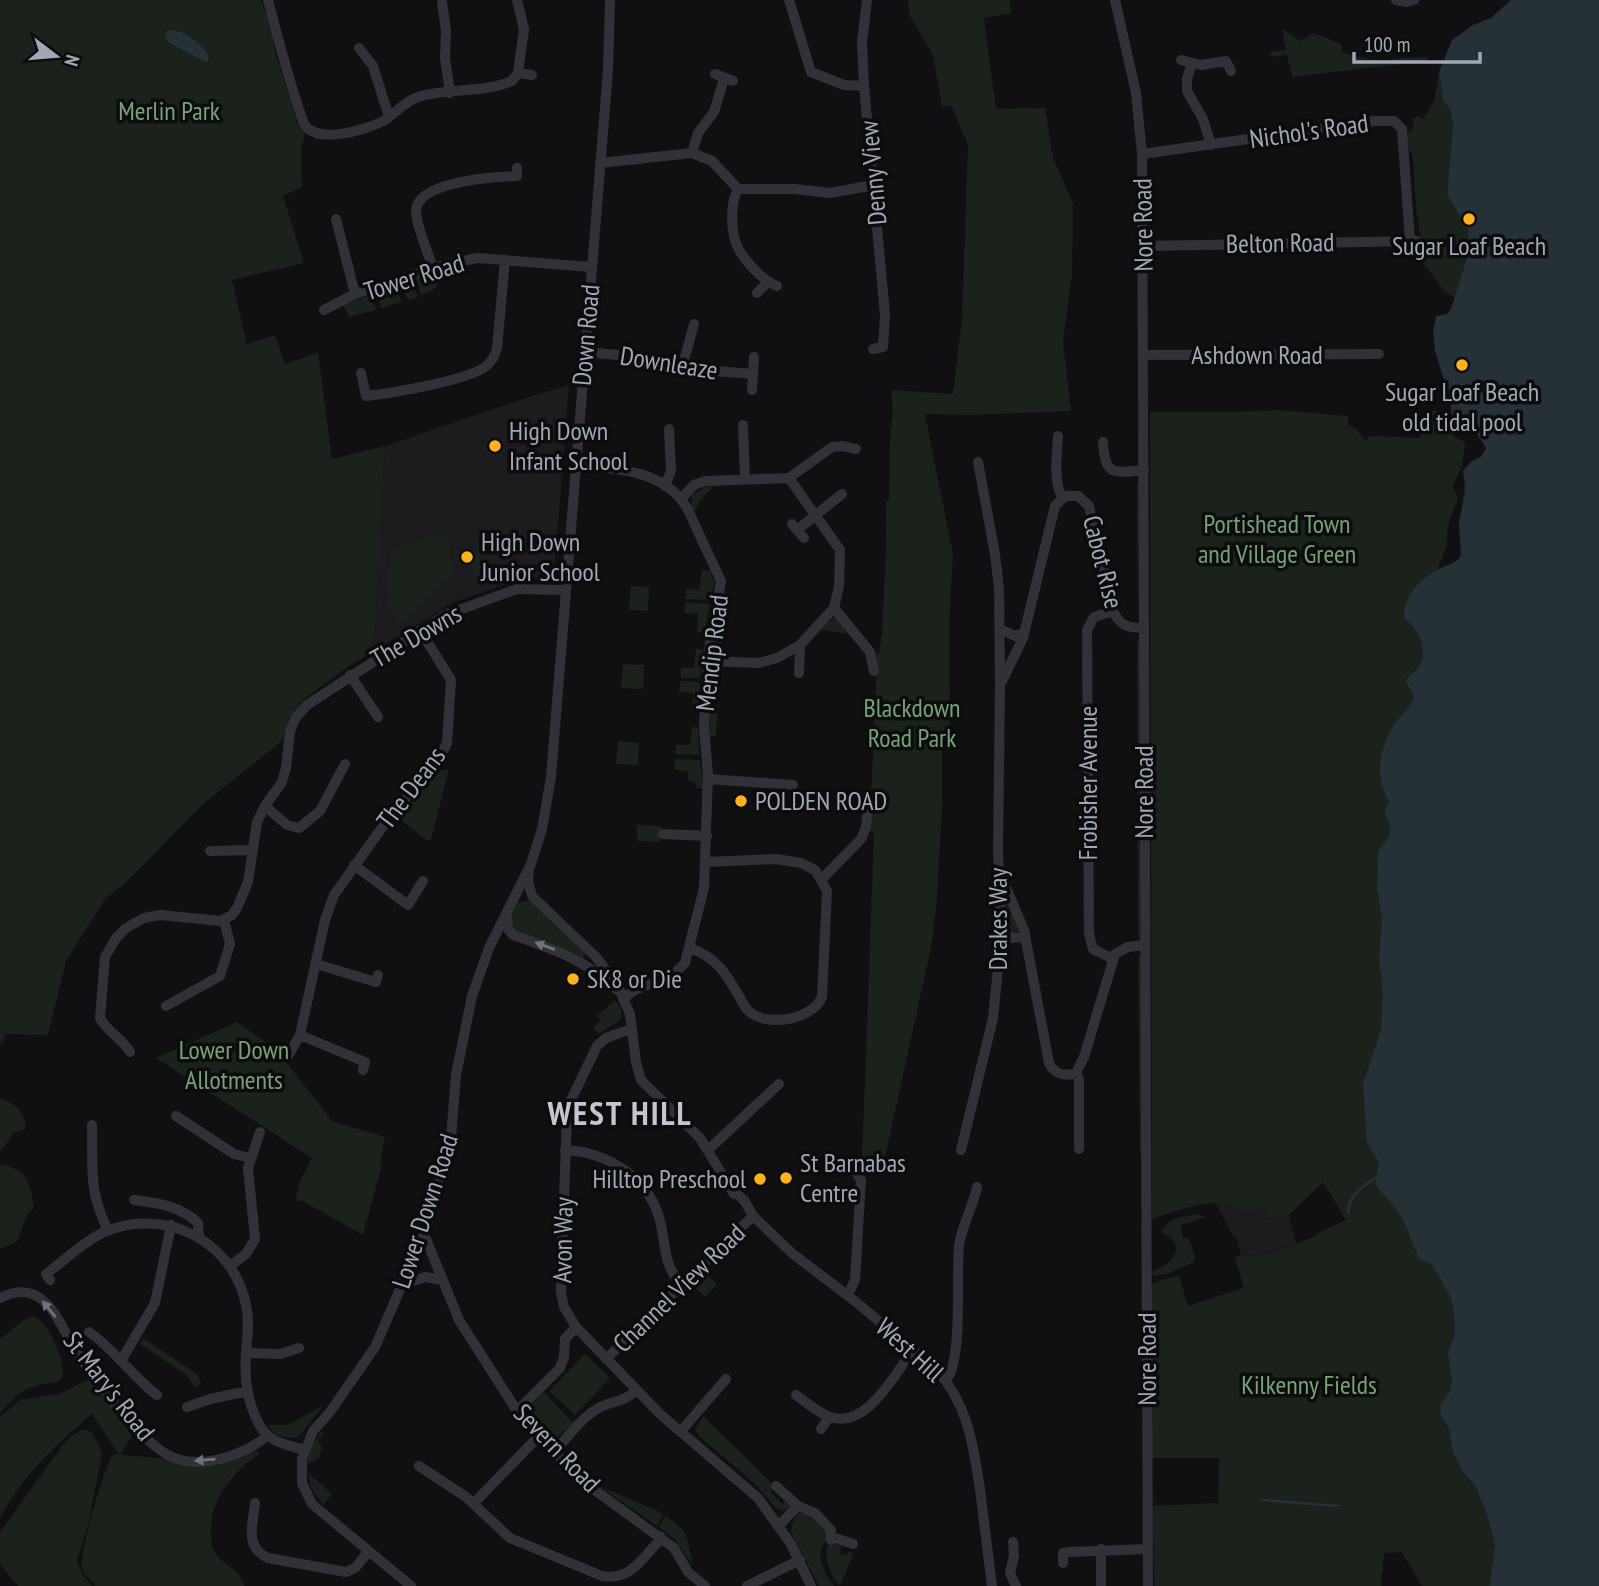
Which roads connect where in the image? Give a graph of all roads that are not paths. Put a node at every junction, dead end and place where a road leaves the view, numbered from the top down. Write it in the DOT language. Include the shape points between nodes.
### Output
graph roads {
  1 [pos="268,0"];
  2 [pos="517,0"];
  3 [pos="610,0"];
  4 [pos="789,0"];
  5 [pos="867,0"];
  6 [pos="1115,0"];
  7 [pos="1396,0"];
  8 [pos="1414,0"];
  9 [pos="439,8"];
  10 [pos="359,48"];
  11 [pos="1181,60"];
  12 [pos="1192,63"];
  13 [pos="1231,71"];
  14 [pos="518,73"];
  15 [pos="532,75"];
  16 [pos="724,78"];
  17 [pos="864,86"];
  18 [pos="450,93"];
  19 [pos="389,117"];
  20 [pos="1211,145"];
  21 [pos="692,153"];
  22 [pos="1142,154"];
  23 [pos="600,163"];
  24 [pos="517,177"];
  25 [pos="874,186"];
  26 [pos="738,189"];
  27 [pos="328,233"];
  28 [pos="1414,241"];
  29 [pos="1143,246"];
  30 [pos="505,260"];
  31 [pos="591,267"];
  32 [pos="433,268"];
  33 [pos="757,293"];
  34 [pos="355,294"];
  35 [pos="324,310"];
  36 [pos="694,324"];
  37 [pos="881,348"];
  38 [pos="1374,350"];
  39 [pos="585,352"];
  40 [pos="1144,355"];
  41 [pos="754,357"];
  42 [pos="682,368"];
  43 [pos="361,373"];
  44 [pos="753,374"];
  45 [pos="752,390"];
  46 [pos="743,425"];
  47 [pos="669,429"];
  48 [pos="1058,436"];
  49 [pos="1103,442"];
  50 [pos="856,449"];
  51 [pos="978,462"];
  52 [pos="575,467"];
  53 [pos="1144,470"];
  54 [pos="789,478"];
  55 [pos="745,479"];
  56 [pos="665,486"];
  57 [pos="842,494"];
  58 [pos="1062,498"];
  59 [pos="681,499"];
  60 [pos="816,515"];
  61 [pos="798,531"];
  62 [pos="566,590"];
  63 [pos="834,608"];
  64 [pos="1113,611"];
  65 [pos="1144,628"];
  66 [pos="1000,629"];
  67 [pos="420,630"];
  68 [pos="1024,634"];
  69 [pos="800,645"];
  70 [pos="708,661"];
  71 [pos="874,671"];
  72 [pos="799,673"];
  73 [pos="350,675"];
  74 [pos="1000,684"];
  75 [pos="377,717"];
  76 [pos="346,769"];
  77 [pos="708,779"];
  78 [pos="794,784"];
  79 [pos="265,806"];
  80 [pos="858,808"];
  81 [pos="663,834"];
  82 [pos="707,836"];
  83 [pos="214,848"];
  84 [pos="252,850"];
  85 [pos="706,862"];
  86 [pos="354,865"];
  87 [pos="999,867"];
  88 [pos="529,869"];
  89 [pos="821,880"];
  90 [pos="423,881"];
  91 [pos="532,896"];
  92 [pos="508,911"];
  93 [pos="224,920"];
  94 [pos="513,935"];
  95 [pos="1025,937"];
  96 [pos="1001,939"];
  97 [pos="1145,945"];
  98 [pos="489,948"];
  99 [pos="690,948"];
  100 [pos="596,957"];
  101 [pos="1113,959"];
  102 [pos="316,964"];
  103 [pos="587,966"];
  104 [pos="376,982"];
  105 [pos="622,997"];
  106 [pos="169,1002"];
  107 [pos="631,1030"];
  108 [pos="300,1035"];
  109 [pos="129,1047"];
  110 [pos="288,1056"];
  111 [pos="365,1063"];
  112 [pos="1076,1073"];
  113 [pos="779,1084"];
  114 [pos="179,1120"];
  115 [pos="95,1131"];
  116 [pos="260,1132"];
  117 [pos="1079,1149"];
  118 [pos="565,1150"];
  119 [pos="708,1150"];
  120 [pos="961,1150"];
  121 [pos="250,1158"];
  122 [pos="852,1166"];
  123 [pos="148,1190"];
  124 [pos="963,1195"];
  125 [pos="134,1200"];
  126 [pos="146,1202"];
  127 [pos="750,1211"];
  128 [pos="170,1225"];
  129 [pos="108,1231"];
  130 [pos="424,1234"];
  131 [pos="199,1237"];
  132 [pos="230,1266"];
  133 [pos="50,1280"];
  134 [pos="442,1280"];
  135 [pos="403,1284"];
  136 [pos="682,1285"];
  137 [pos="848,1295"];
  138 [pos="0,1298"];
  139 [pos="576,1327"];
  140 [pos="89,1332"];
  141 [pos="913,1350"];
  142 [pos="294,1351"];
  143 [pos="246,1353"];
  144 [pos="606,1359"];
  145 [pos="121,1361"];
  146 [pos="726,1379"];
  147 [pos="946,1381"];
  148 [pos="248,1391"];
  149 [pos="636,1391"];
  150 [pos="157,1395"];
  151 [pos="796,1395"];
  152 [pos="193,1408"];
  153 [pos="517,1411"];
  154 [pos="829,1417"];
  155 [pos="821,1429"];
  156 [pos="681,1431"];
  157 [pos="267,1436"];
  158 [pos="539,1436"];
  159 [pos="304,1450"];
  160 [pos="554,1452"];
  161 [pos="419,1466"];
  162 [pos="776,1486"];
  163 [pos="474,1503"];
  164 [pos="798,1506"];
  165 [pos="257,1510"];
  166 [pos="779,1525"];
  167 [pos="660,1536"];
  168 [pos="1013,1542"];
  169 [pos="848,1546"];
  170 [pos="1101,1549"];
  171 [pos="1147,1549"];
  172 [pos="368,1552"];
  173 [pos="800,1560"];
  174 [pos="1063,1563"];
  175 [pos="603,1581"];
  176 [pos="411,1586"];
  177 [pos="705,1586"];
  178 [pos="747,1586"];
  179 [pos="811,1586"];
  180 [pos="992,1586"];
  181 [pos="1016,1586"];
  182 [pos="1101,1586"];
  183 [pos="1147,1586"];
  1 -- 19 [label="street" via="309,131 337,134"];
  2 -- 14 [label="street" via="524,29"];
  3 -- 23 [label="street, Down Road"];
  4 -- 17 [label="street" via="806,71 844,85"];
  5 -- 17 [label="street, Denny View" via="862,42"];
  6 -- 22 [label="street, Nore Road" via="1139,110"];
  7 -- 8 [label="street"];
  9 -- 18 [label="street" via="446,31 444,58"];
  10 -- 19 [label="street" via="371,53"];
  11 -- 12 [label="street"];
  12 -- 13 [label="street" via="1226,61"];
  12 -- 20 [label="street" via="1188,93"];
  14 -- 15 [label="street"];
  14 -- 18 [label="street" via="499,86"];
  16 -- 21 [label="street" via="714,112 698,133"];
  17 -- 25 [label="street, Denny View"];
  18 -- 19 [label="street" via="417,97"];
  20 -- 22 [label="street, Nichol's Road"];
  20 -- 28 [label="street, Nichol's Road" via="1396,121 1402,129"];
  21 -- 23 [label="street"];
  21 -- 26 [label="street" via="709,159"];
  22 -- 29 [label="street, Nore Road"];
  23 -- 31 [label="street, Down Road"];
  24 -- 32 [label="street" via="465,181 421,198 416,213"];
  25 -- 26 [label="street" via="830,193"];
  25 -- 37 [label="street, Denny View" via="885,303"];
  26 -- 33 [label="street" via="733,225 736,244 773,284"];
  27 -- 34 [label="street" via="338,224"];
  28 -- 29 [label="street, Belton Road"];
  29 -- 40 [label="street, Nore Road"];
  30 -- 31 [label="street, Tower Road"];
  30 -- 32 [label="street, Tower Road" via="480,258"];
  30 -- 43 [label="street" via="498,342 489,364 476,372 367,401"];
  31 -- 39 [label="street, Down Road"];
  32 -- 34 [label="street, Tower Road"];
  34 -- 35 [label="street, Tower Road"];
  36 -- 42 [label="street" via="687,334"];
  38 -- 40 [label="street, Ashdown Road"];
  39 -- 42 [label="street, Downleaze"];
  39 -- 52 [label="street, Down Road"];
  40 -- 53 [label="street, Nore Road"];
  41 -- 44 [label="street, Downleaze"];
  42 -- 44 [label="street, Downleaze"];
  44 -- 45 [label="street, Downleaze"];
  46 -- 55 [label="street"];
  47 -- 56 [label="street" via="671,471"];
  48 -- 58 [label="street, Cabot Rise" via="1053,447"];
  49 -- 53 [label="street" via="1105,462 1111,470"];
  50 -- 54 [label="street" via="832,447"];
  51 -- 66 [label="street, Drakes Way" via="978,492 997,565"];
  52 -- 56 [label="street, Mendip Road" via="624,469"];
  52 -- 62 [label="street, Down Road"];
  53 -- 65 [label="street, Nore Road"];
  54 -- 55 [label="street"];
  54 -- 60 [label="street"];
  55 -- 59 [label="street" via="701,482"];
  56 -- 59 [label="street, Mendip Road"];
  57 -- 60 [label="street"];
  58 -- 64 [label="street, Cabot Rise" via="1076,496 1089,506"];
  58 -- 68 [label="street, Cabot Rise" via="1055,506"];
  59 -- 70 [label="street, Mendip Road" via="720,581"];
  60 -- 61 [label="street"];
  60 -- 63 [label="street" via="841,553"];
  62 -- 67 [label="street, The Downs" via="517,589 453,611"];
  62 -- 88 [label="street, Down Road" via="550,787"];
  63 -- 69 [label="street"];
  63 -- 71 [label="street" via="870,652"];
  64 -- 65 [label="street, Cabot Rise" via="1123,625"];
  64 -- 101 [label="street, Frobisher Avenue" via="1090,620 1087,644 1089,934 1093,949"];
  65 -- 97 [label="street, Nore Road"];
  66 -- 68 [label="street" via="1016,636"];
  66 -- 74 [label="street, Drakes Way"];
  67 -- 73 [label="street, The Downs"];
  67 -- 86 [label="street, The Deans" via="451,680 447,743 436,765"];
  68 -- 74 [label="street, Drakes Way"];
  69 -- 70 [label="street" via="765,662"];
  69 -- 72 [label="street"];
  70 -- 77 [label="street, Mendip Road" via="704,728"];
  73 -- 75 [label="street, The Downs"];
  73 -- 79 [label="street, The Downs" via="298,715 289,734 282,782"];
  74 -- 87 [label="street, Drakes Way"];
  76 -- 79 [label="street" via="319,813 299,828 284,823"];
  77 -- 78 [label="street"];
  77 -- 82 [label="street, Mendip Road"];
  79 -- 84 [label="street, The Downs"];
  80 -- 89 [label="street" via="868,808 863,835"];
  81 -- 82 [label="street"];
  82 -- 85 [label="street, Mendip Road"];
  83 -- 84 [label="street"];
  84 -- 93 [label="street, The Downs" via="243,897"];
  85 -- 89 [label="street" via="786,860 811,867"];
  85 -- 99 [label="street, Mendip Road"];
  86 -- 90 [label="street" via="405,909"];
  86 -- 102 [label="street, The Deans" via="328,908"];
  87 -- 95 [label="street"];
  87 -- 96 [label="street, Drakes Way"];
  88 -- 91 [label="street"];
  88 -- 92 [label="street, Down Road"];
  89 -- 99 [label="street" via="827,891 824,991 808,1013 769,1019 753,1014 713,958"];
  91 -- 92 [label="street" via="520,898"];
  91 -- 100 [label="street, West Hill"];
  92 -- 94 [label="street" via="507,925"];
  92 -- 98 [label="street, Lower Down Road"];
  93 -- 106 [label="street" via="230,944 222,983"];
  93 -- 109 [label="street" via="160,915 144,918 121,933 104,966 109,984 100,1018"];
  94 -- 98 [label="street" via="496,939"];
  103 -- 94 [label="street, one-way"];
  95 -- 96 [label="street"];
  95 -- 112 [label="street" via="1049,1063 1060,1074"];
  96 -- 120 [label="street, Drakes Way" via="993,1018"];
  97 -- 101 [label="street" via="1123,948"];
  97 -- 171 [label="street, Nore Road"];
  98 -- 130 [label="street, Lower Down Road" via="468,1012 456,1075 453,1130"];
  99 -- 105 [label="street, Mendip Road" via="676,972"];
  100 -- 103 [label="street"];
  100 -- 105 [label="street, West Hill"];
  101 -- 112 [label="street"];
  102 -- 104 [label="street"];
  102 -- 108 [label="street, The Deans"];
  103 -- 105 [label="street"];
  105 -- 107 [label="street, West Hill"];
  107 -- 118 [label="street, Avon Way" via="606,1038 593,1053 568,1113"];
  107 -- 119 [label="street, West Hill" via="641,1080"];
  108 -- 110 [label="street, The Deans"];
  108 -- 111 [label="street"];
  112 -- 117 [label="street"];
  113 -- 119 [label="street"];
  114 -- 121 [label="street" via="234,1154"];
  115 -- 129 [label="street" via="92,1189"];
  116 -- 121 [label="street"];
  118 -- 136 [label="street" via="609,1160 640,1184 659,1215 668,1268"];
  118 -- 139 [label="street, Avon Way" via="561,1293"];
  119 -- 127 [label="street, West Hill" via="736,1198"];
  121 -- 132 [label="street" via="248,1186 255,1237 246,1254"];
  122 -- 137 [label="street" via="861,1180 856,1280"];
  123 -- 126 [label="street"];
  124 -- 147 [label="street" via="976,1193 960,1244 955,1353"];
  125 -- 126 [label="street"];
  126 -- 131 [label="street" via="179,1210 195,1220"];
  127 -- 136 [label="street, Channel View Road"];
  127 -- 137 [label="street, West Hill" via="793,1254"];
  128 -- 129 [label="street" via="136,1224"];
  128 -- 131 [label="street"];
  128 -- 145 [label="street" via="155,1303 140,1321"];
  129 -- 133 [label="street" via="46,1274"];
  130 -- 134 [label="street, Severn Road"];
  130 -- 135 [label="street, Lower Down Road"];
  131 -- 132 [label="street"];
  132 -- 143 [label="street" via="246,1304"];
  134 -- 135 [label="street" via="425,1277"];
  134 -- 153 [label="street, Severn Road" via="459,1320"];
  135 -- 159 [label="street, Lower Down Road" via="375,1347"];
  136 -- 144 [label="street, Channel View Road"];
  137 -- 141 [label="street, West Hill"];
  157 -- 138 [label="street, St Mary's Road, one-way" via="218,1459 190,1461 169,1456 107,1392 47,1304 23,1291"];
  139 -- 144 [label="street, Avon Way"];
  139 -- 153 [label="street" via="565,1339 560,1368"];
  140 -- 145 [label="street"];
  141 -- 147 [label="street, West Hill"];
  141 -- 154 [label="street" via="867,1410 846,1418"];
  142 -- 143 [label="street"];
  143 -- 148 [label="street"];
  144 -- 149 [label="street, Avon Way"];
  145 -- 150 [label="street"];
  146 -- 156 [label="street" via="717,1397"];
  147 -- 180 [label="street, West Hill" via="972,1437"];
  148 -- 152 [label="street"];
  148 -- 157 [label="street"];
  149 -- 156 [label="street, Avon Way"];
  149 -- 160 [label="street" via="624,1401 595,1410"];
  151 -- 154 [label="street"];
  153 -- 158 [label="street, Severn Road"];
  154 -- 155 [label="street"];
  156 -- 166 [label="street, Avon Way" via="744,1485"];
  157 -- 159 [label="street"];
  158 -- 160 [label="street, Severn Road"];
  158 -- 163 [label="street"];
  159 -- 172 [label="street" via="301,1479 310,1501"];
  160 -- 167 [label="street, Severn Road" via="584,1483"];
  161 -- 163 [label="street"];
  162 -- 164 [label="street"];
  163 -- 175 [label="street" via="512,1539"];
  164 -- 166 [label="street"];
  164 -- 169 [label="street" via="815,1513 831,1530 831,1539"];
  165 -- 172 [label="street" via="253,1545 268,1558 346,1572"];
  166 -- 173 [label="street, Avon Way"];
  167 -- 175 [label="street" via="628,1573"];
  167 -- 177 [label="street, Severn Road"];
  168 -- 181 [label="street" via="1010,1573"];
  170 -- 171 [label="street"];
  170 -- 174 [label="street" via="1063,1553"];
  170 -- 182 [label="street"];
  171 -- 183 [label="street, Nore Road"];
  172 -- 176 [label="street"];
  173 -- 178 [label="street"];
  173 -- 179 [label="street, Avon Way"];
}
